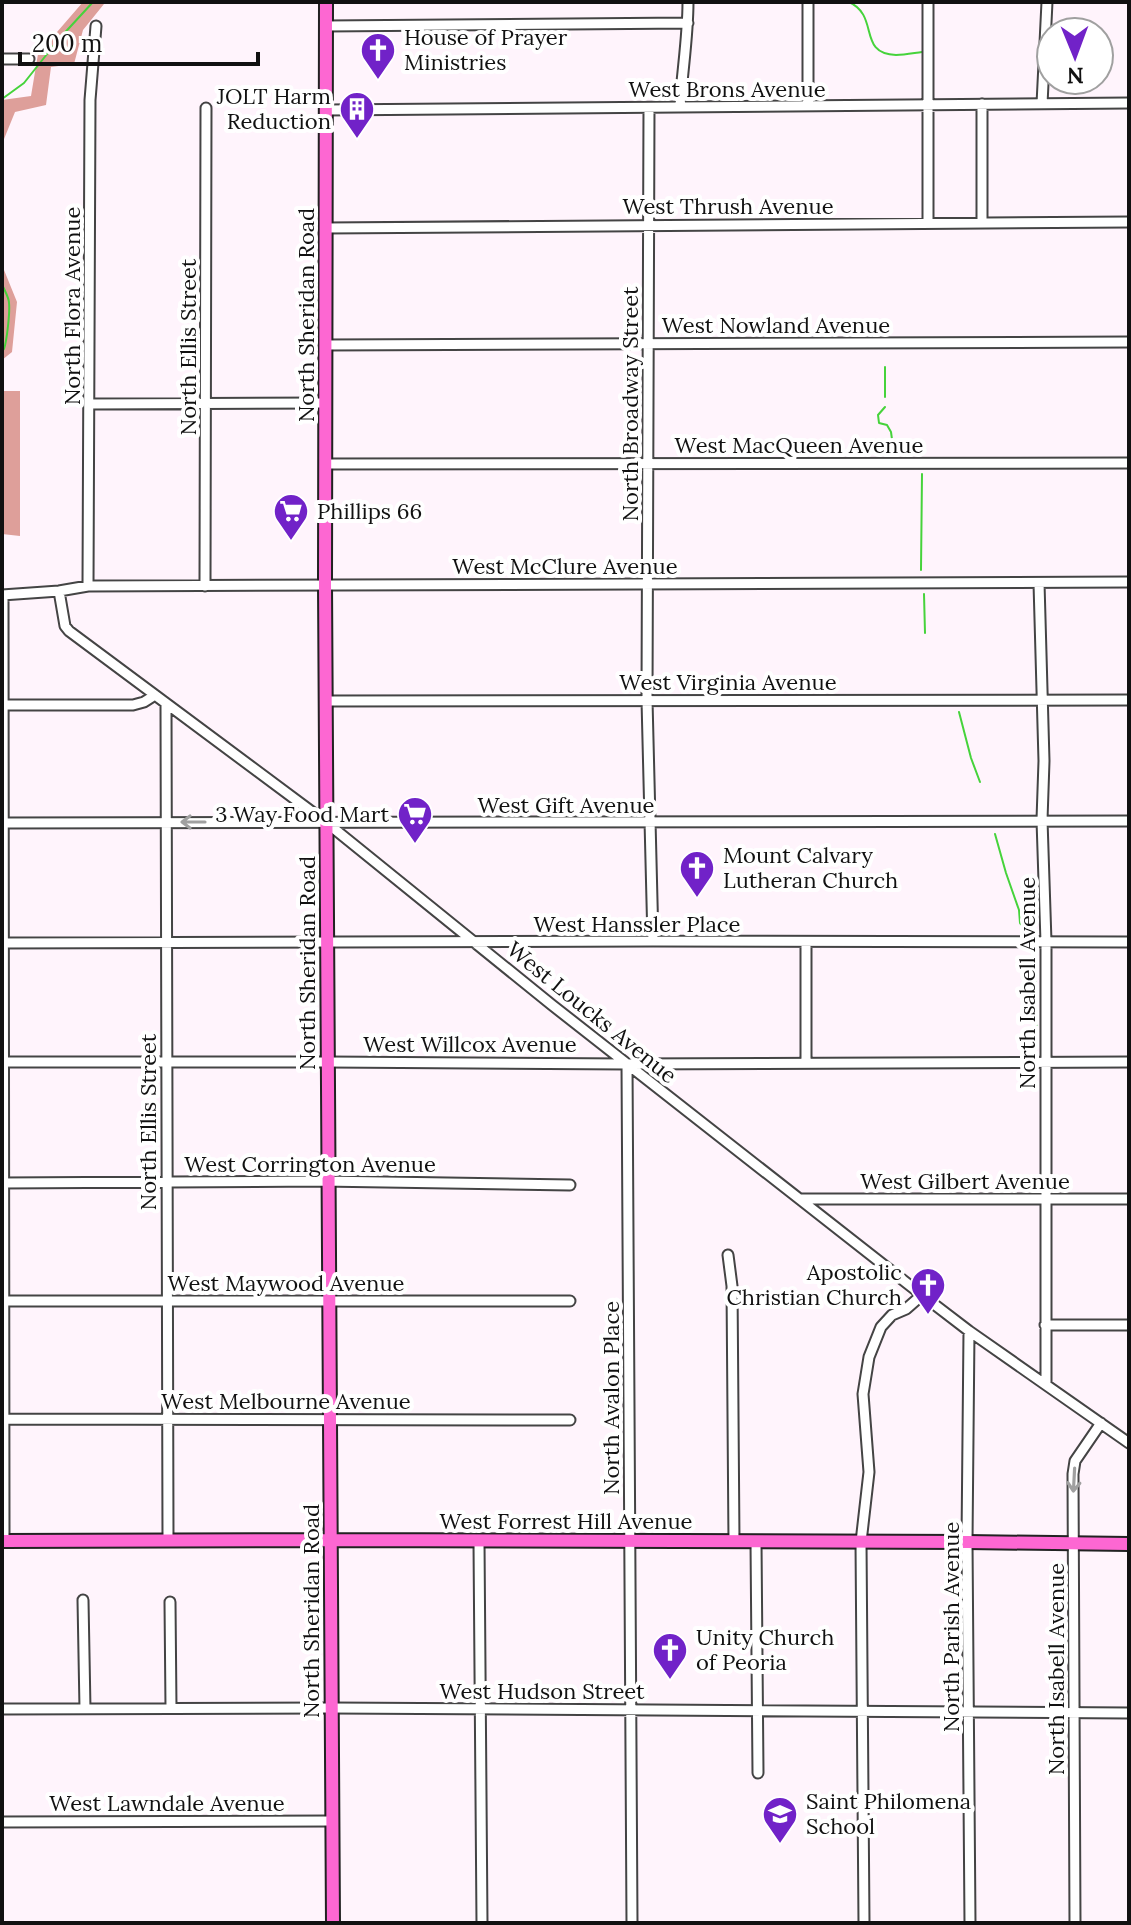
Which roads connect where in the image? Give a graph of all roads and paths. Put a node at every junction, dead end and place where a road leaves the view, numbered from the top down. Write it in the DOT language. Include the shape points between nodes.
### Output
graph roads {
  1 [pos="326,2"];
  2 [pos="688,2"];
  3 [pos="808,2"];
  4 [pos="928,2"];
  5 [pos="1047,2"];
  6 [pos="688,23"];
  7 [pos="96,26"];
  8 [pos="326,26"];
  9 [pos="2,59"];
  10 [pos="29,59"];
  11 [pos="1129,103"];
  12 [pos="928,104"];
  13 [pos="982,104"];
  14 [pos="1042,104"];
  15 [pos="808,106"];
  16 [pos="680,107"];
  17 [pos="206,108"];
  18 [pos="649,108"];
  19 [pos="326,110"];
  20 [pos="1129,222"];
  21 [pos="928,223"];
  22 [pos="982,223"];
  23 [pos="647,225"];
  24 [pos="326,228"];
  25 [pos="1129,342"];
  26 [pos="648,343"];
  27 [pos="326,345"];
  28 [pos="326,403"];
  29 [pos="90,404"];
  30 [pos="206,404"];
  31 [pos="647,463"];
  32 [pos="1129,463"];
  33 [pos="326,464"];
  34 [pos="1129,582"];
  35 [pos="1039,583"];
  36 [pos="648,584"];
  37 [pos="325,585"];
  38 [pos="88,586"];
  39 [pos="205,586"];
  40 [pos="59,591"];
  41 [pos="2,595"];
  42 [pos="155,695"];
  43 [pos="647,700"];
  44 [pos="1043,700"];
  45 [pos="1129,700"];
  46 [pos="326,701"];
  47 [pos="166,704"];
  48 [pos="2,705"];
  49 [pos="306,808"];
  50 [pos="1042,820"];
  51 [pos="1129,821"];
  52 [pos="166,822"];
  53 [pos="4,823"];
  54 [pos="296,823"];
  55 [pos="327,823"];
  56 [pos="357,823"];
  57 [pos="651,823"];
  58 [pos="348,840"];
  59 [pos="653,941"];
  60 [pos="167,942"];
  61 [pos="327,942"];
  62 [pos="1046,942"];
  63 [pos="1129,942"];
  64 [pos="3,943"];
  65 [pos="476,943"];
  66 [pos="806,943"];
  67 [pos="3,1062"];
  68 [pos="166,1062"];
  69 [pos="328,1062"];
  70 [pos="1045,1062"];
  71 [pos="1129,1062"];
  72 [pos="806,1063"];
  73 [pos="627,1064"];
  74 [pos="167,1181"];
  75 [pos="328,1181"];
  76 [pos="3,1183"];
  77 [pos="570,1185"];
  78 [pos="1045,1198"];
  79 [pos="800,1199"];
  80 [pos="1129,1199"];
  81 [pos="728,1255"];
  82 [pos="922,1295"];
  83 [pos="329,1300"];
  84 [pos="3,1301"];
  85 [pos="167,1301"];
  86 [pos="570,1301"];
  87 [pos="1045,1325"];
  88 [pos="1129,1325"];
  89 [pos="969,1331"];
  90 [pos="1046,1384"];
  91 [pos="329,1418"];
  92 [pos="3,1419"];
  93 [pos="168,1419"];
  94 [pos="570,1420"];
  95 [pos="1101,1423"];
  96 [pos="1129,1443"];
  97 [pos="168,1540"];
  98 [pos="331,1540"];
  99 [pos="3,1541"];
  100 [pos="630,1541"];
  101 [pos="479,1542"];
  102 [pos="734,1542"];
  103 [pos="756,1542"];
  104 [pos="861,1542"];
  105 [pos="967,1542"];
  106 [pos="1074,1544"];
  107 [pos="1129,1544"];
  108 [pos="83,1600"];
  109 [pos="170,1602"];
  110 [pos="171,1708"];
  111 [pos="331,1708"];
  112 [pos="2,1709"];
  113 [pos="85,1709"];
  114 [pos="480,1709"];
  115 [pos="630,1709"];
  116 [pos="756,1710"];
  117 [pos="863,1711"];
  118 [pos="969,1712"];
  119 [pos="1073,1712"];
  120 [pos="1129,1713"];
  121 [pos="758,1773"];
  122 [pos="331,1821"];
  123 [pos="2,1822"];
  124 [pos="333,1923"];
  125 [pos="482,1923"];
  126 [pos="632,1923"];
  127 [pos="864,1923"];
  128 [pos="970,1923"];
  129 [pos="1075,1923"];
  1 -- 8 [label="main road, North Sheridan Road"];
  2 -- 6 [label="street"];
  3 -- 15 [label="street"];
  4 -- 12 [label="street"];
  5 -- 14 [label="street"];
  6 -- 8 [label="street"];
  6 -- 16 [label="street"];
  7 -- 29 [label="street, North Flora Avenue" via="90,122"];
  8 -- 19 [label="main road, North Sheridan Road"];
  9 -- 10 [label="street"];
  11 -- 14 [label="street, West Brons Avenue"];
  12 -- 13 [label="street, West Brons Avenue"];
  12 -- 15 [label="street, West Brons Avenue"];
  12 -- 21 [label="street"];
  13 -- 14 [label="street, West Brons Avenue"];
  13 -- 22 [label="street"];
  15 -- 16 [label="street, West Brons Avenue"];
  16 -- 18 [label="street, West Brons Avenue"];
  17 -- 30 [label="street, North Ellis Street"];
  18 -- 19 [label="street, West Brons Avenue"];
  18 -- 23 [label="street, North Broadway Street"];
  19 -- 24 [label="main road, North Sheridan Road"];
  20 -- 22 [label="street, West Thrush Avenue"];
  21 -- 22 [label="street, West Thrush Avenue"];
  21 -- 23 [label="street, West Thrush Avenue"];
  23 -- 24 [label="street, West Thrush Avenue"];
  23 -- 26 [label="street, North Broadway Street"];
  24 -- 27 [label="main road, North Sheridan Road"];
  25 -- 26 [label="street, West Nowland Avenue"];
  26 -- 27 [label="street, West Nowland Avenue"];
  26 -- 31 [label="street, North Broadway Street"];
  27 -- 28 [label="main road, North Sheridan Road"];
  28 -- 30 [label="street"];
  28 -- 33 [label="main road, North Sheridan Road"];
  29 -- 30 [label="street"];
  29 -- 38 [label="street, North Flora Avenue"];
  30 -- 39 [label="street, North Ellis Street"];
  31 -- 32 [label="street, West MacQueen Avenue"];
  31 -- 33 [label="street, West MacQueen Avenue"];
  31 -- 36 [label="street, North Broadway Street"];
  33 -- 37 [label="main road, North Sheridan Road"];
  34 -- 35 [label="street, West McClure Avenue"];
  35 -- 36 [label="street, West McClure Avenue"];
  35 -- 44 [label="street, North Isabell Avenue"];
  36 -- 37 [label="street, West McClure Avenue"];
  36 -- 43 [label="street, North Broadway Street"];
  37 -- 39 [label="street, West McClure Avenue"];
  37 -- 46 [label="main road, North Sheridan Road"];
  38 -- 39 [label="street, West McClure Avenue"];
  38 -- 40 [label="street, West McClure Avenue"];
  40 -- 41 [label="street, West McClure Avenue"];
  40 -- 42 [label="street, West Loucks Avenue" via="65,626"];
  41 -- 48 [label="street"];
  42 -- 47 [label="street, West Loucks Avenue"];
  42 -- 48 [label="street" via="133,705"];
  43 -- 44 [label="street, West Virginia Avenue"];
  43 -- 46 [label="street, West Virginia Avenue"];
  43 -- 57 [label="street, North Broadway Street"];
  44 -- 45 [label="street, West Virginia Avenue"];
  44 -- 50 [label="street, North Isabell Avenue"];
  46 -- 55 [label="main road, North Sheridan Road"];
  47 -- 49 [label="street, West Loucks Avenue"];
  47 -- 52 [label="street, North Ellis Street"];
  48 -- 53 [label="street"];
  49 -- 54 [label="street"];
  49 -- 55 [label="street, West Loucks Avenue"];
  50 -- 51 [label="street, West Gift Avenue"];
  50 -- 57 [label="street, West Gift Avenue"];
  50 -- 62 [label="street, North Isabell Avenue"];
  52 -- 53 [label="street, West Gift Avenue"];
  54 -- 52 [label="street, West Gift Avenue, one-way"];
  52 -- 60 [label="street, North Ellis Street"];
  53 -- 64 [label="street"];
  54 -- 55 [label="street, West Gift Avenue"];
  55 -- 56 [label="street, West Gift Avenue"];
  55 -- 58 [label="street, West Loucks Avenue"];
  55 -- 61 [label="main road, North Sheridan Road"];
  56 -- 57 [label="street, West Gift Avenue"];
  56 -- 58 [label="street"];
  57 -- 59 [label="street, North Broadway Street"];
  58 -- 65 [label="street, West Loucks Avenue"];
  59 -- 65 [label="street, West Hanssler Place"];
  59 -- 66 [label="street, West Hanssler Place"];
  60 -- 61 [label="street, West Hanssler Place"];
  60 -- 64 [label="street, West Hanssler Place"];
  60 -- 68 [label="street, North Ellis Street"];
  61 -- 65 [label="street, West Hanssler Place"];
  61 -- 69 [label="main road, North Sheridan Road"];
  62 -- 63 [label="street, West Hanssler Place"];
  62 -- 66 [label="street, West Hanssler Place"];
  62 -- 70 [label="street, North Isabell Avenue"];
  64 -- 67 [label="street"];
  65 -- 73 [label="street, West Loucks Avenue"];
  66 -- 72 [label="street"];
  67 -- 68 [label="street, West Willcox Avenue"];
  67 -- 76 [label="street"];
  68 -- 69 [label="street, West Willcox Avenue"];
  68 -- 74 [label="street, North Ellis Street"];
  69 -- 73 [label="street, West Willcox Avenue"];
  69 -- 75 [label="main road, North Sheridan Road"];
  70 -- 71 [label="street, West Willcox Avenue"];
  70 -- 72 [label="street, West Willcox Avenue"];
  70 -- 78 [label="street, North Isabell Avenue"];
  72 -- 73 [label="street, West Willcox Avenue"];
  73 -- 79 [label="street, West Loucks Avenue"];
  73 -- 100 [label="street, North Avalon Place"];
  74 -- 75 [label="street, West Corrington Avenue"];
  74 -- 76 [label="street, West Corrington Avenue"];
  74 -- 85 [label="street, North Ellis Street"];
  75 -- 77 [label="street, West Corrington Avenue"];
  75 -- 83 [label="main road, North Sheridan Road"];
  76 -- 84 [label="street"];
  78 -- 79 [label="street, West Gilbert Avenue"];
  78 -- 80 [label="street, West Gilbert Avenue"];
  78 -- 87 [label="street, North Isabell Avenue"];
  79 -- 82 [label="street, West Loucks Avenue"];
  81 -- 102 [label="street"];
  82 -- 89 [label="street, West Loucks Avenue"];
  82 -- 104 [label="street" via="886,1321 869,1357 863,1406 869,1483"];
  83 -- 85 [label="street, West Maywood Avenue"];
  83 -- 86 [label="street, West Maywood Avenue"];
  83 -- 91 [label="main road, North Sheridan Road"];
  84 -- 85 [label="street, West Maywood Avenue"];
  84 -- 92 [label="street"];
  85 -- 93 [label="street, North Ellis Street"];
  87 -- 88 [label="street"];
  87 -- 90 [label="street, North Isabell Avenue"];
  89 -- 90 [label="street, West Loucks Avenue"];
  89 -- 105 [label="street, North Parish Avenue"];
  90 -- 95 [label="street, West Loucks Avenue"];
  91 -- 93 [label="street, West Melbourne Avenue"];
  91 -- 94 [label="street, West Melbourne Avenue"];
  91 -- 98 [label="main road, North Sheridan Road"];
  92 -- 93 [label="street, West Melbourne Avenue"];
  92 -- 99 [label="street"];
  93 -- 97 [label="street, North Ellis Street"];
  95 -- 96 [label="street, West Loucks Avenue"];
  95 -- 106 [label="street, North Isabell Avenue, one-way" via="1075,1461"];
  97 -- 98 [label="main road, West Forrest Hill Avenue"];
  97 -- 99 [label="main road, West Forrest Hill Avenue"];
  98 -- 101 [label="main road, West Forrest Hill Avenue"];
  98 -- 111 [label="main road, North Sheridan Road"];
  100 -- 101 [label="main road, West Forrest Hill Avenue"];
  100 -- 102 [label="main road, West Forrest Hill Avenue"];
  100 -- 115 [label="street, North Avalon Place"];
  101 -- 114 [label="street"];
  102 -- 103 [label="main road, West Forrest Hill Avenue"];
  103 -- 104 [label="main road, West Forrest Hill Avenue"];
  103 -- 116 [label="street"];
  104 -- 105 [label="main road, West Forrest Hill Avenue"];
  104 -- 117 [label="street"];
  105 -- 106 [label="main road, West Forrest Hill Avenue"];
  105 -- 118 [label="street, North Parish Avenue"];
  106 -- 107 [label="main road, West Forrest Hill Avenue"];
  106 -- 119 [label="street, North Isabell Avenue"];
  108 -- 113 [label="street"];
  109 -- 110 [label="street"];
  110 -- 111 [label="street, West Hudson Street"];
  110 -- 113 [label="street, West Hudson Street"];
  111 -- 114 [label="street, West Hudson Street"];
  111 -- 122 [label="main road, North Sheridan Road"];
  112 -- 113 [label="street, West Hudson Street"];
  114 -- 115 [label="street, West Hudson Street"];
  114 -- 125 [label="street"];
  115 -- 116 [label="street, West Hudson Street"];
  115 -- 126 [label="street, North Avalon Place"];
  116 -- 117 [label="street, West Hudson Street"];
  116 -- 121 [label="street"];
  117 -- 118 [label="street, West Hudson Street"];
  117 -- 127 [label="street"];
  118 -- 119 [label="street, West Hudson Street"];
  118 -- 128 [label="street, North Parish Avenue"];
  119 -- 120 [label="street, West Hudson Street"];
  119 -- 129 [label="street, North Isabell Avenue"];
  122 -- 123 [label="street, West Lawndale Avenue"];
  122 -- 124 [label="main road, North Sheridan Road"];
}
